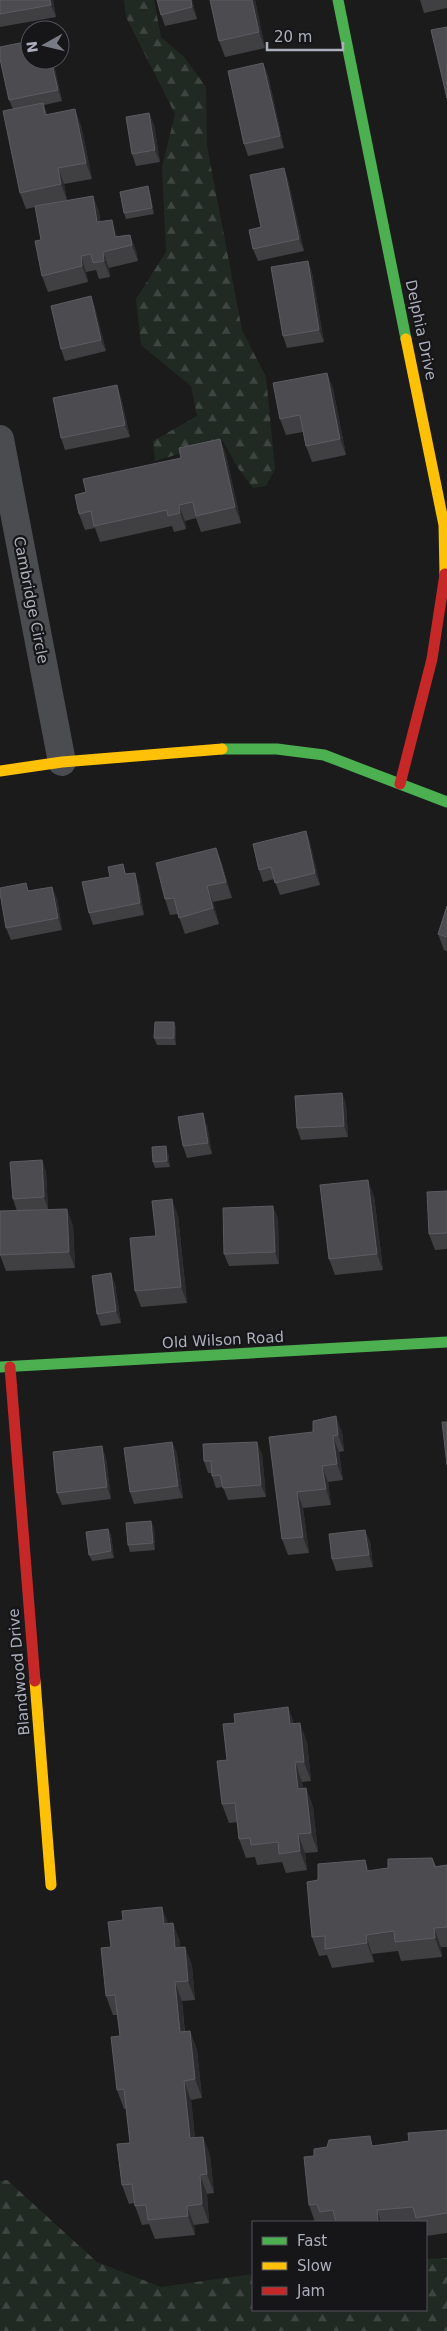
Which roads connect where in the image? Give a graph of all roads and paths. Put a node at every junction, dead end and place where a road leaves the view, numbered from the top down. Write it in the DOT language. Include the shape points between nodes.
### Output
graph roads {
  1 [pos="338,0"];
  2 [pos="0,439"];
  3 [pos="62,762"];
  4 [pos="1,772"];
  5 [pos="400,784"];
  6 [pos="447,802"];
  7 [pos="447,1342"];
  8 [pos="5,1367"];
  9 [pos="51,1885"];
  1 -- 5 [label="street, Delphia Drive" via="444,525 444,580 437,639"];
  2 -- 3 [label="street, Cambridge Circle"];
  3 -- 4 [label="street"];
  3 -- 5 [label="street" via="212,749 278,749 324,756"];
  5 -- 6 [label="street"];
  7 -- 8 [label="street, Old Wilson Road"];
  8 -- 9 [label="street, Blandwood Drive"];
}
